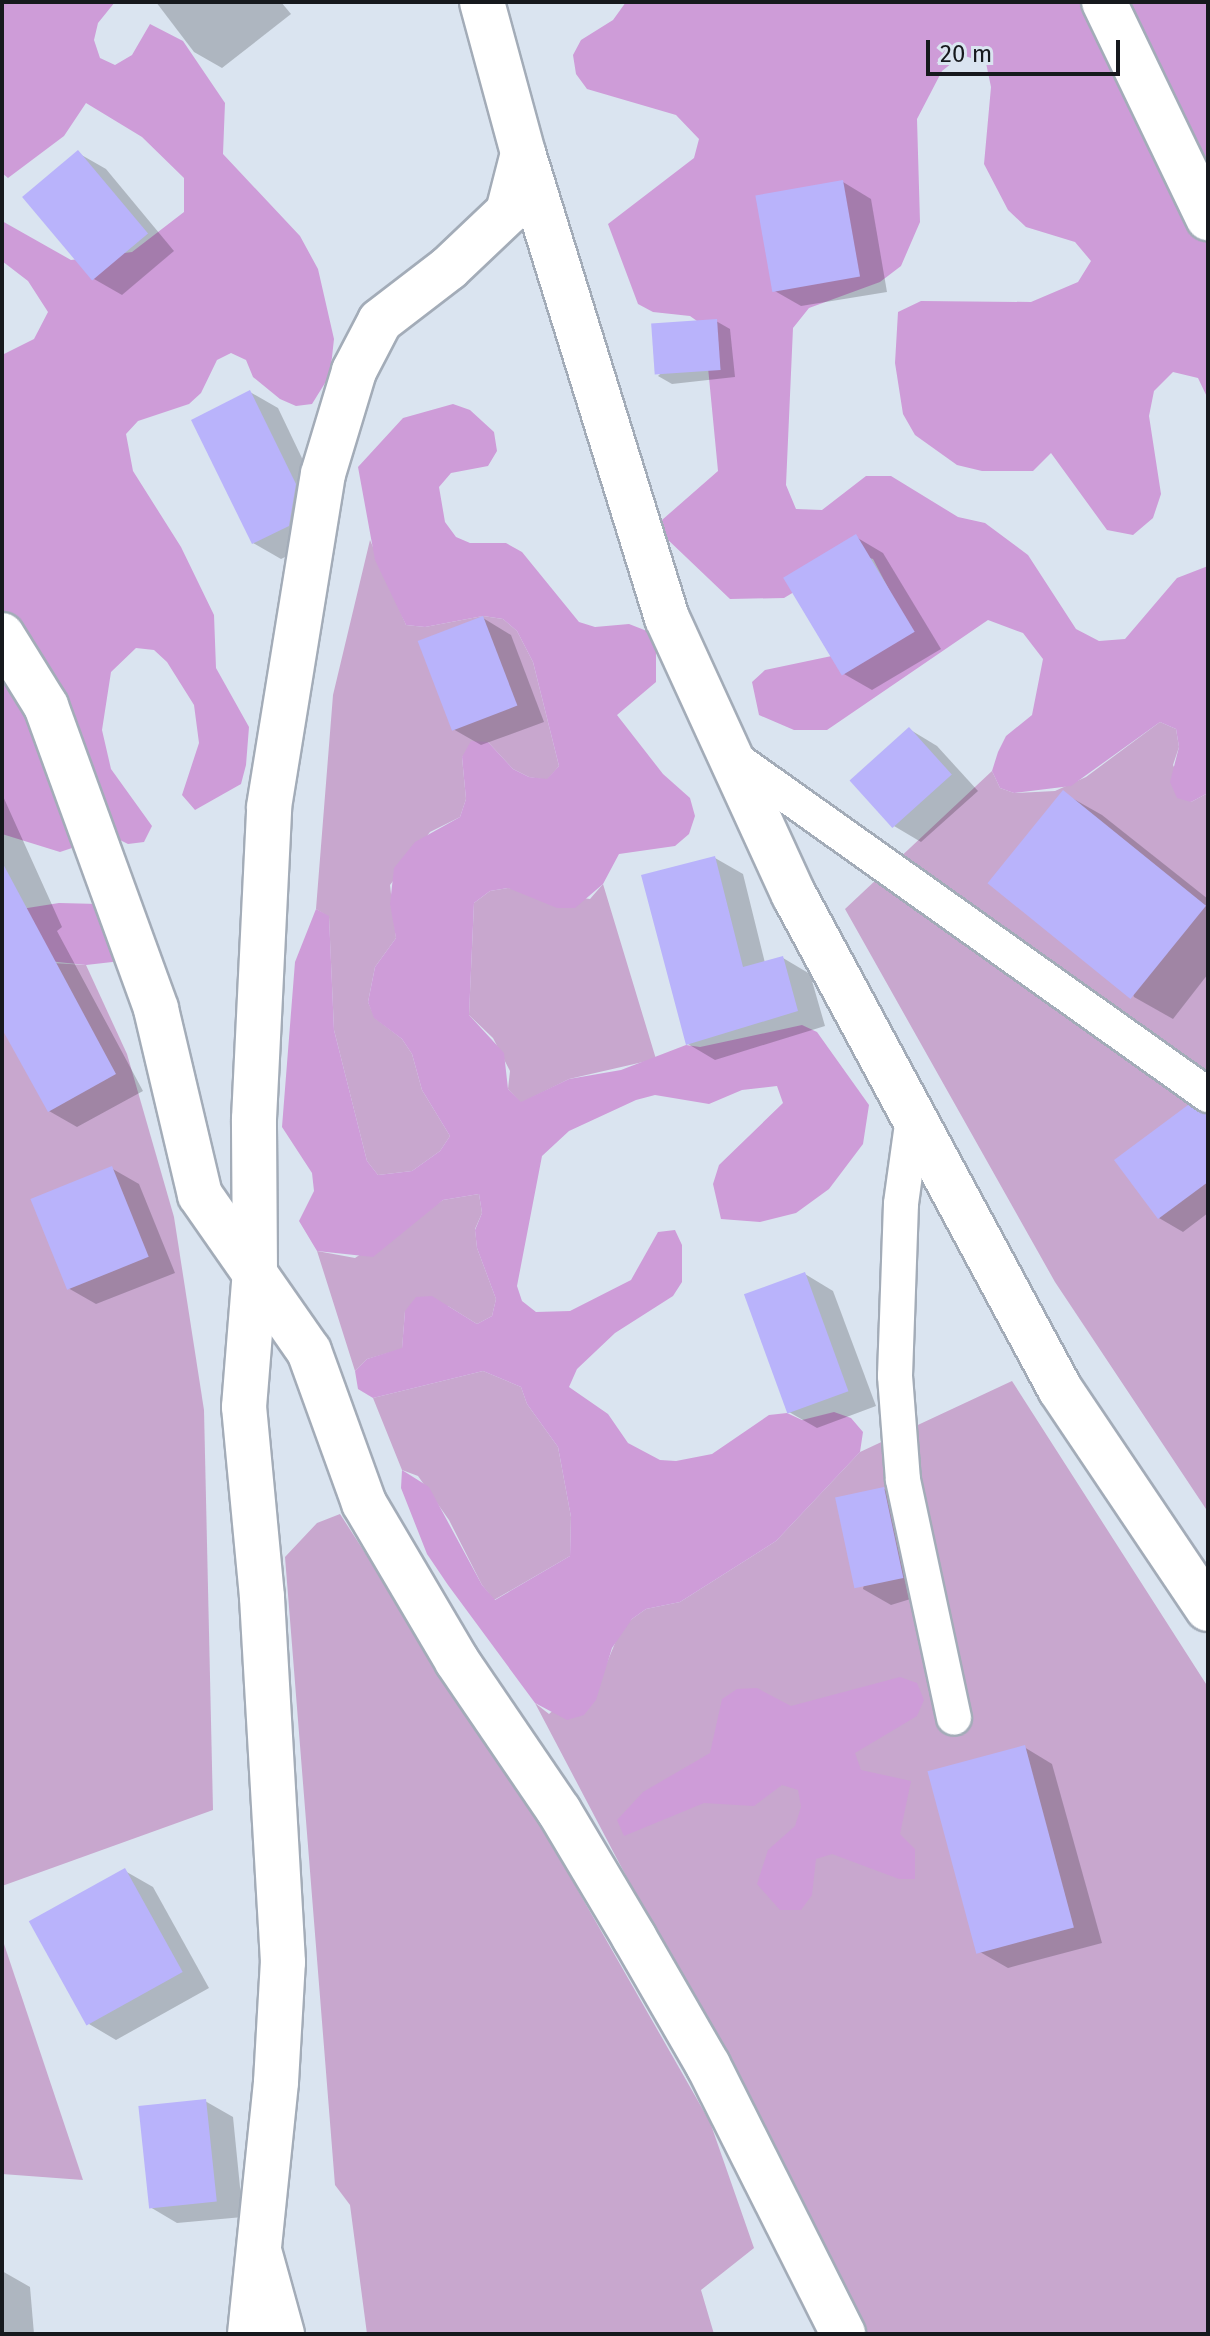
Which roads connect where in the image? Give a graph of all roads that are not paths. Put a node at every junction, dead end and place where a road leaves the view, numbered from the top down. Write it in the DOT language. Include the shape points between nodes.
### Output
graph roads {
  1 [pos="482,2"];
  2 [pos="1104,2"];
  3 [pos="523,153"];
  4 [pos="1208,218"];
  5 [pos="2,635"];
  6 [pos="729,755"];
  7 [pos="1208,1095"];
  8 [pos="913,1117"];
  9 [pos="255,1271"];
  10 [pos="1208,1609"];
  11 [pos="954,1718"];
  12 [pos="260,2254"];
  13 [pos="250,2334"];
  14 [pos="282,2334"];
  15 [pos="843,2334"];
  1 -- 3 [label="street"];
  2 -- 4 [label="street"];
  3 -- 6 [label="street" via="662,603"];
  3 -- 9 [label="street" via="508,212 449,268 380,321 354,371 323,474 269,807 254,1104"];
  5 -- 9 [label="street" via="46,706 156,1009 200,1195"];
  6 -- 7 [label="lane"];
  6 -- 8 [label="street" via="794,895"];
  8 -- 10 [label="street" via="1060,1389"];
  8 -- 11 [label="lane" via="901,1204 895,1376 903,1480"];
  9 -- 12 [label="street" via="244,1407 262,1597 283,1962"];
  9 -- 15 [label="street" via="309,1351 364,1503 457,1661 559,1811 708,2065"];
  12 -- 13 [label="street"];
  12 -- 14 [label="street"];
}
